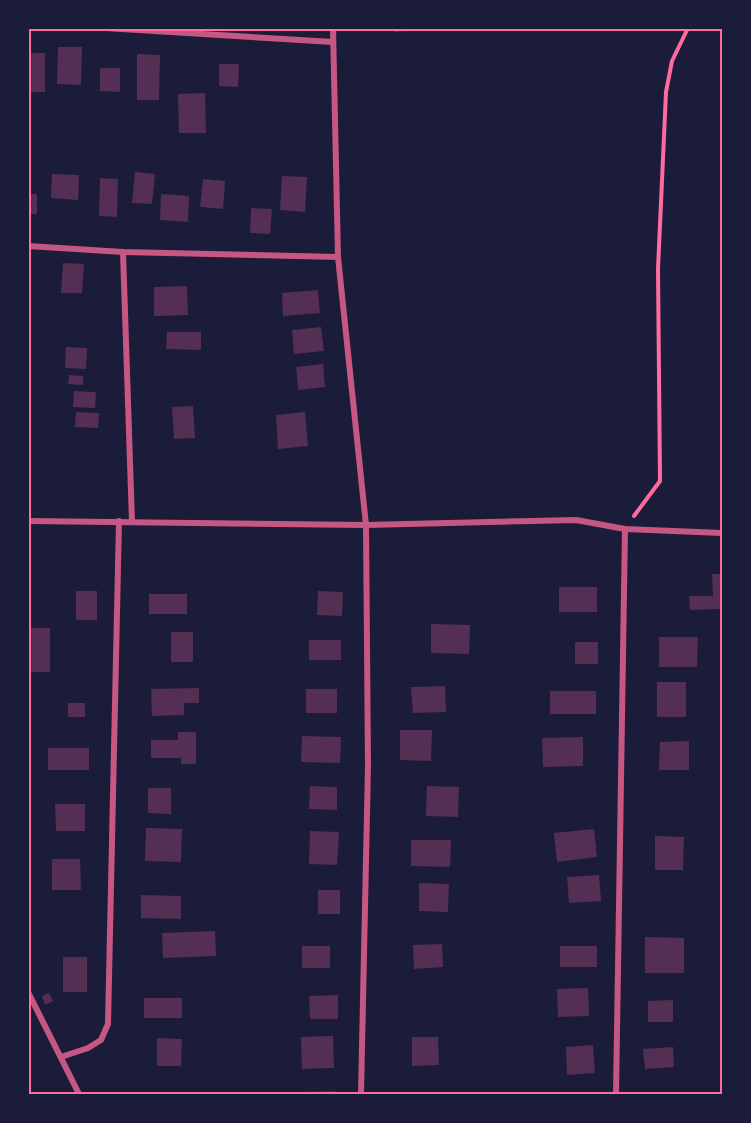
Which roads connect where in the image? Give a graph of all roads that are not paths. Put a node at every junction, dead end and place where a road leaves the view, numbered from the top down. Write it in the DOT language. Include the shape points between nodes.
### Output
graph roads {
  1 [pos="105,28"];
  2 [pos="333,28"];
  3 [pos="333,42"];
  4 [pos="28,246"];
  5 [pos="123,252"];
  6 [pos="338,257"];
  7 [pos="28,521"];
  8 [pos="118,521"];
  9 [pos="132,522"];
  10 [pos="366,525"];
  11 [pos="625,529"];
  12 [pos="723,533"];
  13 [pos="28,992"];
  14 [pos="62,1057"];
  15 [pos="79,1095"];
  16 [pos="361,1095"];
  17 [pos="616,1095"];
  1 -- 3 [label="street"];
  2 -- 3 [label="street"];
  3 -- 6 [label="street"];
  4 -- 5 [label="street"];
  5 -- 6 [label="street"];
  5 -- 9 [label="street"];
  6 -- 10 [label="street"];
  7 -- 8 [label="street"];
  8 -- 9 [label="street"];
  8 -- 14 [label="street" via="108,1024 101,1040"];
  9 -- 10 [label="street"];
  10 -- 11 [label="street" via="576,520"];
  10 -- 16 [label="street" via="368,766"];
  11 -- 12 [label="street"];
  11 -- 17 [label="street"];
  13 -- 14 [label="street"];
  14 -- 15 [label="street"];
}
